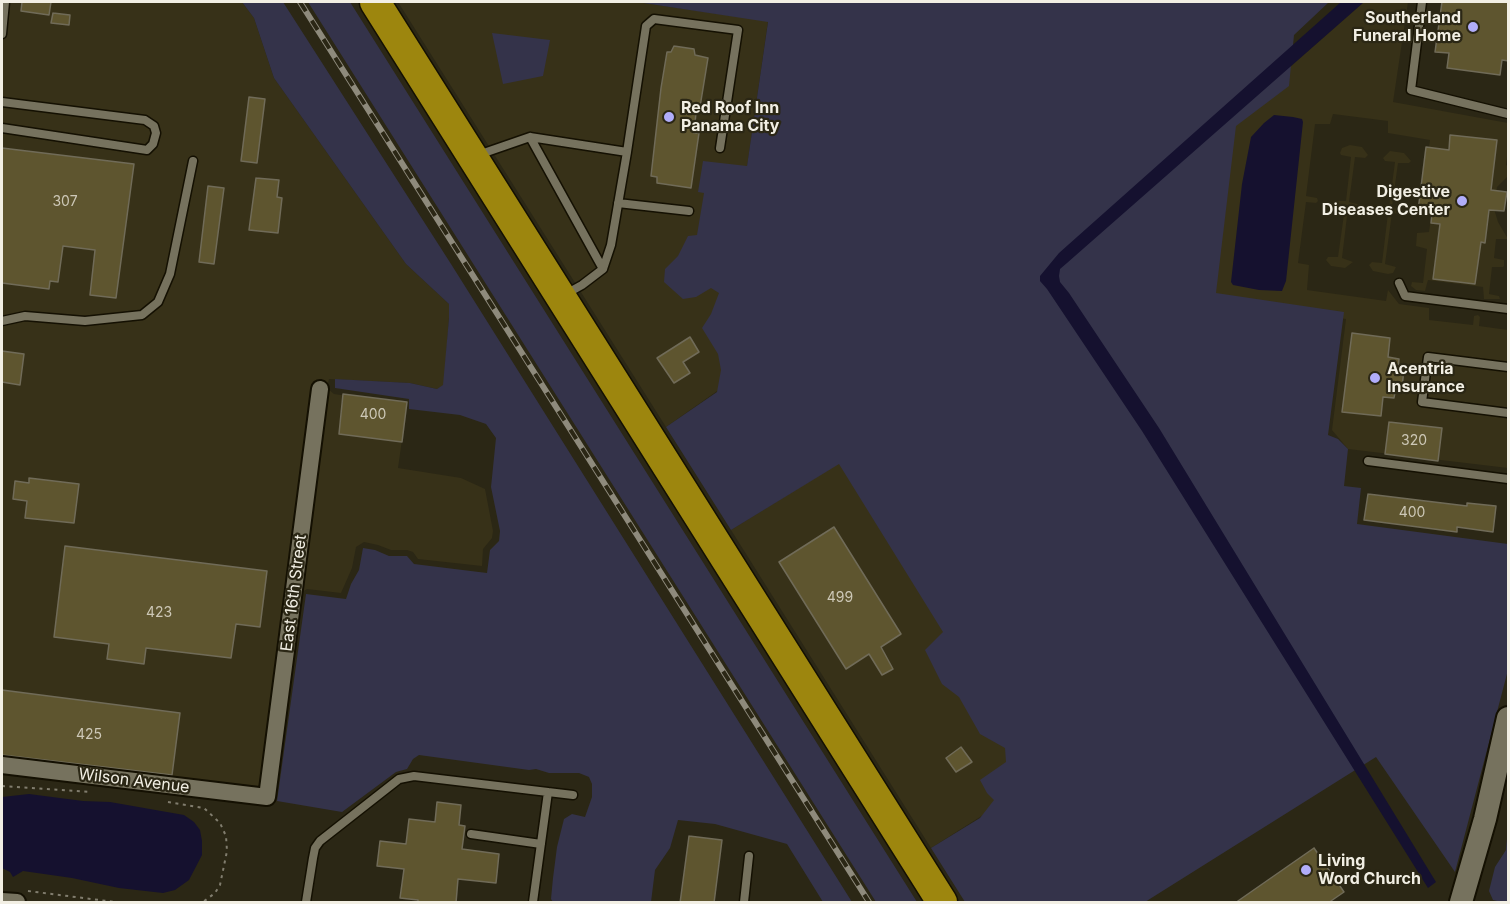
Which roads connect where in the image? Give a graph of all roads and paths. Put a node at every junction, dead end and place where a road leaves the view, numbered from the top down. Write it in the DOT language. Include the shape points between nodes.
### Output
graph roads {
  1 [pos="5,2"];
  2 [pos="375,2"];
  3 [pos="1422,2"];
  4 [pos="2,34"];
  5 [pos="2,102"];
  6 [pos="1509,114"];
  7 [pos="2,128"];
  8 [pos="530,136"];
  9 [pos="720,148"];
  10 [pos="627,152"];
  11 [pos="473,157"];
  12 [pos="194,161"];
  13 [pos="618,203"];
  14 [pos="689,211"];
  15 [pos="603,269"];
  16 [pos="1399,283"];
  17 [pos="561,297"];
  18 [pos="1508,308"];
  19 [pos="2,321"];
  20 [pos="1509,367"];
  21 [pos="320,389"];
  22 [pos="1509,413"];
  23 [pos="1368,461"];
  24 [pos="1509,479"];
  25 [pos="1509,718"];
  26 [pos="2,765"];
  27 [pos="2,786"];
  28 [pos="93,792"];
  29 [pos="548,792"];
  30 [pos="573,795"];
  31 [pos="267,797"];
  32 [pos="164,801"];
  33 [pos="471,834"];
  34 [pos="541,844"];
  35 [pos="749,856"];
  36 [pos="13,900"];
  37 [pos="115,903"];
  38 [pos="203,903"];
  39 [pos="306,903"];
  40 [pos="533,903"];
  41 [pos="744,903"];
  42 [pos="942,903"];
  43 [pos="1461,903"];
  1 -- 4 [label="lane"];
  2 -- 11 [label="highway"];
  3 -- 6 [label="lane" via="1411,90"];
  5 -- 7 [label="lane" via="145,120 156,133 147,150"];
  8 -- 10 [label="lane"];
  8 -- 11 [label="lane"];
  8 -- 15 [label="lane"];
  9 -- 10 [label="lane" via="738,30 654,19 646,26"];
  10 -- 13 [label="lane"];
  11 -- 17 [label="highway"];
  12 -- 19 [label="lane" via="170,274 158,302 142,315 85,321 25,316"];
  13 -- 14 [label="lane"];
  13 -- 15 [label="lane"];
  15 -- 17 [label="lane"];
  16 -- 18 [label="lane" via="1405,296"];
  17 -- 42 [label="highway"];
  20 -- 22 [label="lane" via="1428,357 1422,402"];
  21 -- 31 [label="street, East 16th Street"];
  23 -- 24 [label="lane"];
  25 -- 43 [label="main road"];
  26 -- 31 [label="street, Wilson Avenue"];
  27 -- 28 [label="path"];
  29 -- 30 [label="lane"];
  29 -- 34 [label="lane"];
  29 -- 39 [label="lane" via="414,776 399,779 320,841 315,848"];
  32 -- 38 [label="path" via="204,808 220,823 226,836 220,885"];
  33 -- 34 [label="lane"];
  34 -- 40 [label="lane"];
  35 -- 41 [label="lane"];
  36 -- 37 [label="path"];
}
